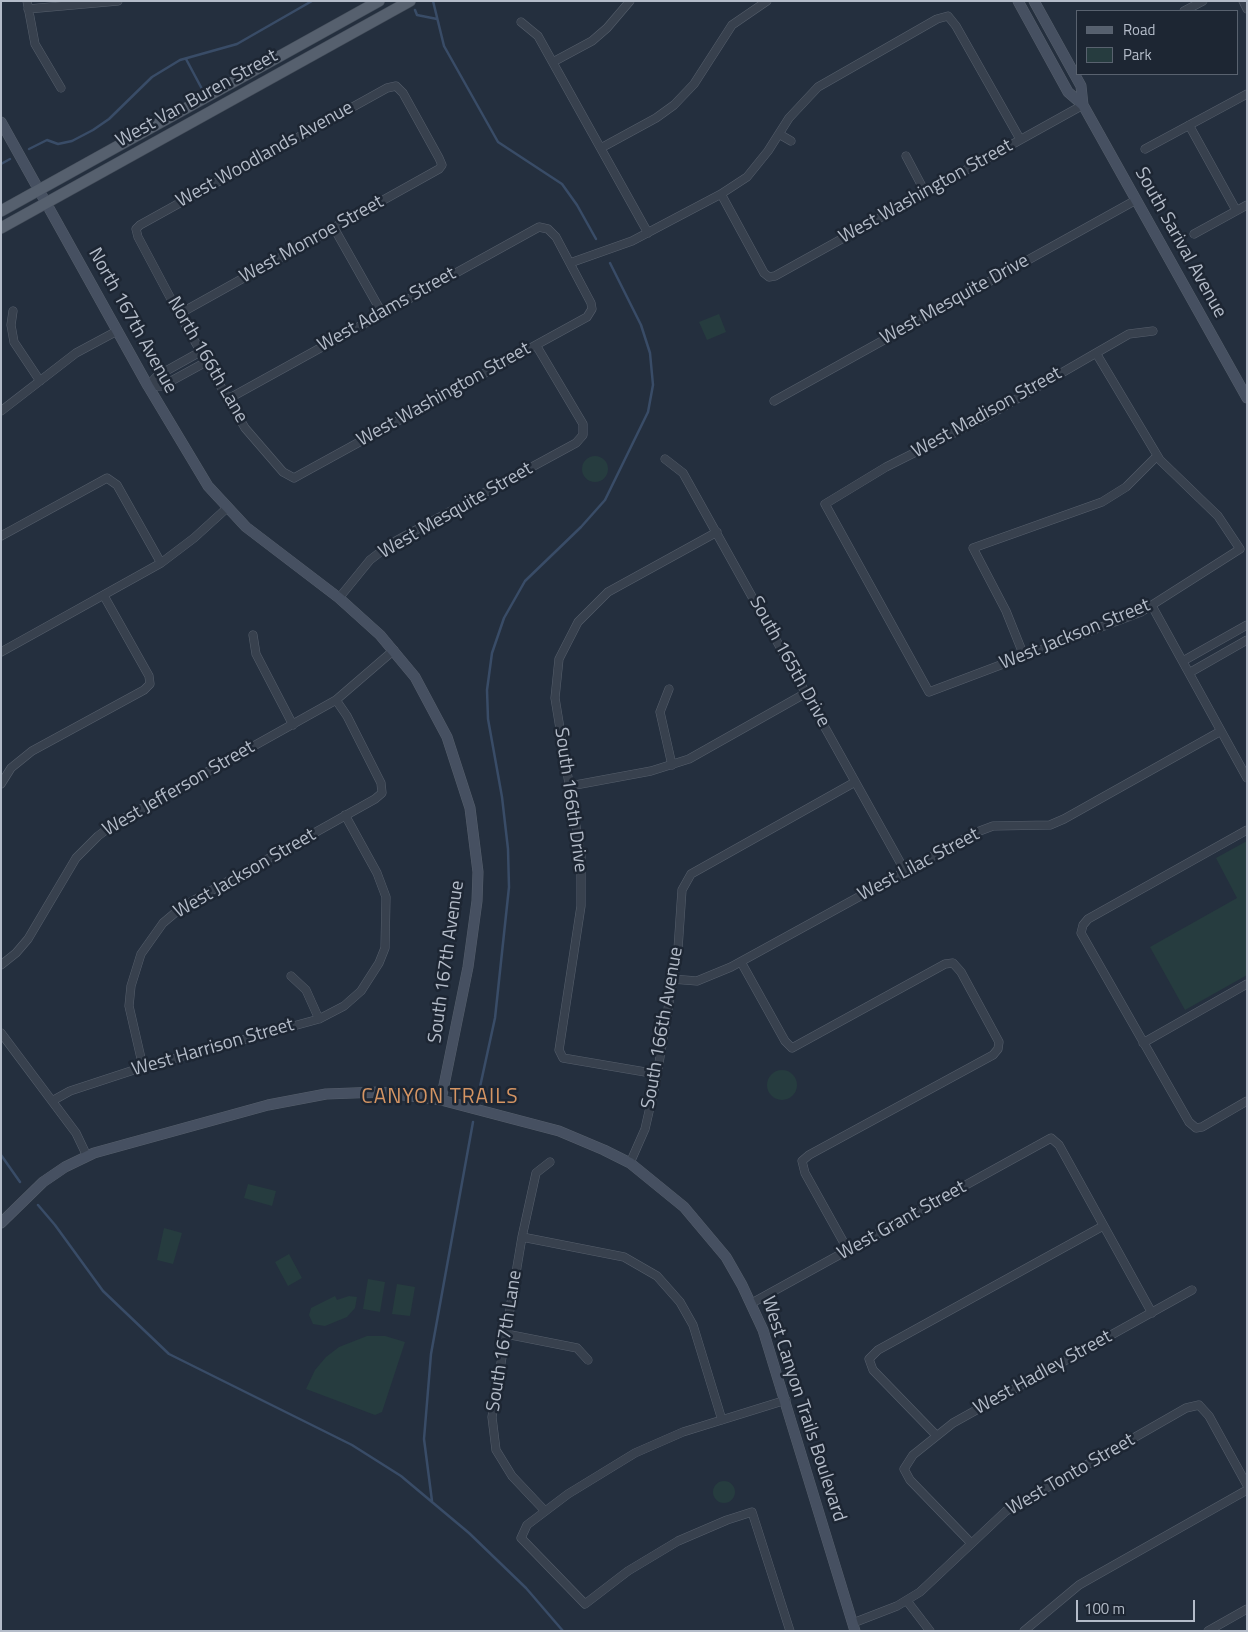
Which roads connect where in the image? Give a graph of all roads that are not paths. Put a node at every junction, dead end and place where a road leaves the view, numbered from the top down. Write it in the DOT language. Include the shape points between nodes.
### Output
graph roads {
  1 [pos="118,1"];
  2 [pos="379,1"];
  3 [pos="410,1"];
  4 [pos="630,1"];
  5 [pos="767,1"];
  6 [pos="1018,1"];
  7 [pos="1034,1"];
  8 [pos="1203,1"];
  9 [pos="1243,1"];
  10 [pos="28,5"];
  11 [pos="1247,8"];
  12 [pos="1186,10"];
  13 [pos="521,22"];
  14 [pos="553,62"];
  15 [pos="396,86"];
  16 [pos="61,88"];
  17 [pos="1247,94"];
  18 [pos="1083,105"];
  19 [pos="1,122"];
  20 [pos="1189,125"];
  21 [pos="780,134"];
  22 [pos="1020,139"];
  23 [pos="790,141"];
  24 [pos="601,148"];
  25 [pos="1145,149"];
  26 [pos="906,156"];
  27 [pos="40,190"];
  28 [pos="925,192"];
  29 [pos="721,194"];
  30 [pos="1136,200"];
  31 [pos="46,203"];
  32 [pos="1247,205"];
  33 [pos="1236,210"];
  34 [pos="1,211"];
  35 [pos="1,228"];
  36 [pos="334,228"];
  37 [pos="136,229"];
  38 [pos="648,233"];
  39 [pos="1194,234"];
  40 [pos="570,263"];
  41 [pos="13,311"];
  42 [pos="382,313"];
  43 [pos="179,314"];
  44 [pos="118,331"];
  45 [pos="1153,331"];
  46 [pos="536,345"];
  47 [pos="200,352"];
  48 [pos="1096,353"];
  49 [pos="206,362"];
  50 [pos="40,381"];
  51 [pos="148,386"];
  52 [pos="1247,398"];
  53 [pos="228,399"];
  54 [pos="774,401"];
  55 [pos="1,411"];
  56 [pos="1157,456"];
  57 [pos="665,459"];
  58 [pos="294,478"];
  59 [pos="227,508"];
  60 [pos="246,527"];
  61 [pos="717,532"];
  62 [pos="1,536"];
  63 [pos="161,562"];
  64 [pos="104,596"];
  65 [pos="339,598"];
  66 [pos="1152,606"];
  67 [pos="1247,625"];
  68 [pos="253,635"];
  69 [pos="1247,640"];
  70 [pos="394,650"];
  71 [pos="1,652"];
  72 [pos="1024,656"];
  73 [pos="1182,661"];
  74 [pos="1189,672"];
  75 [pos="669,689"];
  76 [pos="929,692"];
  77 [pos="806,693"];
  78 [pos="336,700"];
  79 [pos="293,725"];
  80 [pos="1221,731"];
  81 [pos="672,765"];
  82 [pos="1247,778"];
  83 [pos="855,782"];
  84 [pos="1,784"];
  85 [pos="570,786"];
  86 [pos="345,815"];
  87 [pos="1247,830"];
  88 [pos="905,871"];
  89 [pos="741,962"];
  90 [pos="1,965"];
  91 [pos="291,976"];
  92 [pos="672,979"];
  93 [pos="1247,984"];
  94 [pos="319,1019"];
  95 [pos="1,1033"];
  96 [pos="1143,1043"];
  97 [pos="143,1067"];
  98 [pos="657,1074"];
  99 [pos="441,1100"];
  100 [pos="52,1101"];
  101 [pos="1247,1101"];
  102 [pos="87,1156"];
  103 [pos="550,1162"];
  104 [pos="630,1163"];
  105 [pos="1,1223"];
  106 [pos="1103,1226"];
  107 [pos="522,1238"];
  108 [pos="848,1252"];
  109 [pos="1192,1290"];
  110 [pos="752,1303"];
  111 [pos="1152,1312"];
  112 [pos="506,1334"];
  113 [pos="588,1360"];
  114 [pos="786,1400"];
  115 [pos="722,1420"];
  116 [pos="936,1435"];
  117 [pos="1247,1485"];
  118 [pos="1247,1490"];
  119 [pos="545,1511"];
  120 [pos="971,1543"];
  121 [pos="907,1601"];
  122 [pos="1247,1609"];
  123 [pos="854,1627"];
  124 [pos="790,1631"];
  125 [pos="930,1631"];
  126 [pos="1024,1631"];
  127 [pos="1208,1631"];
  1 -- 10 [label="street"];
  2 -- 27 [label="main road, West Van Buren Street"];
  3 -- 31 [label="main road, West Van Buren Street"];
  4 -- 14 [label="street" via="592,41"];
  5 -- 24 [label="street" via="732,25 694,84 674,105"];
  6 -- 18 [label="street, South Sarival Avenue" via="1068,92"];
  7 -- 18 [label="street, South Sarival Avenue" via="1081,86"];
  8 -- 12 [label="street"];
  9 -- 11 [label="street"];
  10 -- 16 [label="street" via="35,44"];
  13 -- 14 [label="street" via="538,36"];
  14 -- 24 [label="street"];
  15 -- 36 [label="street, West Monroe Street" via="442,165"];
  15 -- 37 [label="street, West Woodlands Avenue" via="387,88"];
  17 -- 20 [label="street"];
  18 -- 22 [label="street, West Washington Street"];
  18 -- 30 [label="street, South Sarival Avenue"];
  19 -- 27 [label="street, North 167th Avenue"];
  20 -- 25 [label="street"];
  20 -- 33 [label="street"];
  21 -- 22 [label="street" via="818,87 937,19 948,16"];
  21 -- 23 [label="street"];
  21 -- 29 [label="street" via="747,177"];
  22 -- 28 [label="street, West Washington Street"];
  24 -- 38 [label="street"];
  26 -- 28 [label="street"];
  27 -- 31 [label="street, North 167th Avenue"];
  27 -- 34 [label="main road, West Van Buren Street"];
  28 -- 29 [label="street, West Washington Street" via="769,277"];
  29 -- 38 [label="street"];
  30 -- 52 [label="street, South Sarival Avenue"];
  30 -- 54 [label="street, West Mesquite Drive"];
  31 -- 35 [label="main road, West Van Buren Street"];
  31 -- 44 [label="street, North 167th Avenue"];
  32 -- 33 [label="street"];
  33 -- 39 [label="street"];
  36 -- 42 [label="street"];
  36 -- 43 [label="street, West Monroe Street"];
  37 -- 43 [label="street, North 166th Lane"];
  38 -- 40 [label="street"];
  40 -- 42 [label="street, West Adams Street" via="556,237 539,226"];
  40 -- 46 [label="street, West Washington Street" via="592,309 587,317"];
  41 -- 50 [label="street" via="14,342"];
  42 -- 53 [label="street, West Adams Street"];
  43 -- 47 [label="street, North 166th Lane"];
  44 -- 50 [label="street" via="87,346"];
  44 -- 51 [label="street, North 167th Avenue"];
  45 -- 48 [label="street, West Madison Street" via="1129,334"];
  46 -- 58 [label="street, West Washington Street"];
  46 -- 65 [label="street, West Mesquite Street" via="583,424 583,435 576,443 392,543 370,560"];
  47 -- 49 [label="street, North 166th Lane"];
  47 -- 51 [label="street" via="157,376"];
  48 -- 56 [label="street"];
  48 -- 76 [label="street, West Madison Street" via="982,419 886,467 825,504"];
  49 -- 51 [label="street" via="162,386"];
  49 -- 53 [label="street, North 166th Lane"];
  50 -- 55 [label="street"];
  51 -- 59 [label="street, North 167th Avenue" via="208,486"];
  53 -- 58 [label="street, North 166th Lane" via="245,428 283,472"];
  56 -- 66 [label="street, West Jackson Street" via="1218,516 1240,549"];
  56 -- 72 [label="street" via="1126,487 1102,502 973,548 1006,611"];
  57 -- 61 [label="street, South 165th Drive" via="683,473"];
  59 -- 60 [label="street, North 167th Avenue"];
  59 -- 63 [label="street"];
  60 -- 65 [label="street, South 167th Avenue"];
  61 -- 77 [label="street, South 165th Drive"];
  61 -- 85 [label="street, South 166th Drive" via="608,592 578,622 559,659 555,698"];
  62 -- 63 [label="street" via="107,478 116,485"];
  63 -- 64 [label="street"];
  64 -- 71 [label="street"];
  64 -- 84 [label="street" via="149,676 150,684 32,751 11,768"];
  65 -- 70 [label="street, South 167th Avenue"];
  66 -- 72 [label="street, West Jackson Street"];
  66 -- 73 [label="street"];
  67 -- 73 [label="street"];
  68 -- 79 [label="street" via="256,654"];
  69 -- 74 [label="street"];
  70 -- 78 [label="street, West Jefferson Street"];
  70 -- 99 [label="street, South 167th Avenue" via="430,702 454,753 470,808 478,872 468,968"];
  72 -- 76 [label="street, West Jackson Street"];
  73 -- 74 [label="street"];
  74 -- 80 [label="street"];
  75 -- 81 [label="street" via="660,712"];
  77 -- 81 [label="street" via="689,759"];
  77 -- 83 [label="street, South 165th Drive"];
  78 -- 79 [label="street, West Jefferson Street"];
  78 -- 86 [label="street, West Jackson Street" via="377,775 382,793"];
  79 -- 90 [label="street, West Jefferson Street" via="114,824 98,836 76,858 28,939"];
  80 -- 82 [label="street"];
  80 -- 88 [label="street, West Lilac Street" via="1064,819 1050,825 994,826 948,846"];
  81 -- 85 [label="street"];
  83 -- 88 [label="street, South 165th Drive"];
  83 -- 92 [label="street, South 166th Avenue" via="691,874 682,890 678,949"];
  85 -- 98 [label="street, South 166th Drive" via="581,857 581,906 559,1050 563,1058"];
  86 -- 94 [label="street, West Harrison Street" via="377,873 386,897 384,948 367,984 344,1006"];
  86 -- 97 [label="street, West Jackson Street" via="182,907 163,923 140,954 131,986 129,1006"];
  87 -- 96 [label="street" via="1088,919 1083,925 1081,933"];
  88 -- 89 [label="street, West Lilac Street"];
  89 -- 92 [label="street, West Lilac Street" via="697,981"];
  89 -- 108 [label="street" via="792,1048 945,964 953,963 999,1042 993,1055 802,1161"];
  91 -- 94 [label="street" via="306,990"];
  92 -- 98 [label="street, South 166th Avenue"];
  93 -- 96 [label="street"];
  94 -- 97 [label="street, West Harrison Street"];
  95 -- 100 [label="street"];
  96 -- 101 [label="street" via="1189,1122 1196,1128"];
  97 -- 100 [label="street, West Harrison Street" via="70,1091"];
  98 -- 104 [label="street, South 166th Avenue" via="645,1128"];
  99 -- 102 [label="street, West Canyon Trails Boulevard" via="380,1092 297,1098"];
  99 -- 104 [label="street, West Canyon Trails Boulevard" via="559,1131"];
  100 -- 102 [label="street" via="76,1133"];
  102 -- 105 [label="street, West Canyon Trails Boulevard" via="54,1174"];
  103 -- 107 [label="street, South 167th Lane" via="536,1173"];
  104 -- 110 [label="street, West Canyon Trails Boulevard" via="696,1219 733,1268"];
  106 -- 108 [label="street, West Grant Street" via="1059,1145 1051,1138"];
  106 -- 111 [label="street"];
  106 -- 116 [label="street" via="878,1350 869,1359 873,1370"];
  107 -- 112 [label="street, South 167th Lane"];
  107 -- 115 [label="street" via="624,1257 657,1276 680,1302 693,1325"];
  108 -- 110 [label="street, West Grant Street"];
  109 -- 111 [label="street, West Hadley Street"];
  110 -- 114 [label="street, West Canyon Trails Boulevard"];
  111 -- 116 [label="street, West Hadley Street"];
  112 -- 113 [label="street" via="577,1348"];
  112 -- 119 [label="street, South 167th Lane" via="492,1417 496,1450 512,1476"];
  114 -- 115 [label="street"];
  114 -- 123 [label="street, West Canyon Trails Boulevard"];
  115 -- 119 [label="street" via="683,1432 635,1453"];
  116 -- 120 [label="street, West Hadley Street" via="913,1455 904,1469 910,1480"];
  117 -- 120 [label="street, West Tonto Street" via="1209,1416 1199,1405 1186,1408 1028,1497 1006,1511"];
  118 -- 126 [label="street" via="1080,1585"];
  119 -- 124 [label="street" via="527,1525 521,1538 585,1604 628,1571 678,1542 752,1512"];
  120 -- 121 [label="street, West Tonto Street" via="938,1577"];
  121 -- 123 [label="street, West Tonto Street"];
  121 -- 125 [label="street"];
  122 -- 127 [label="street"];
}
